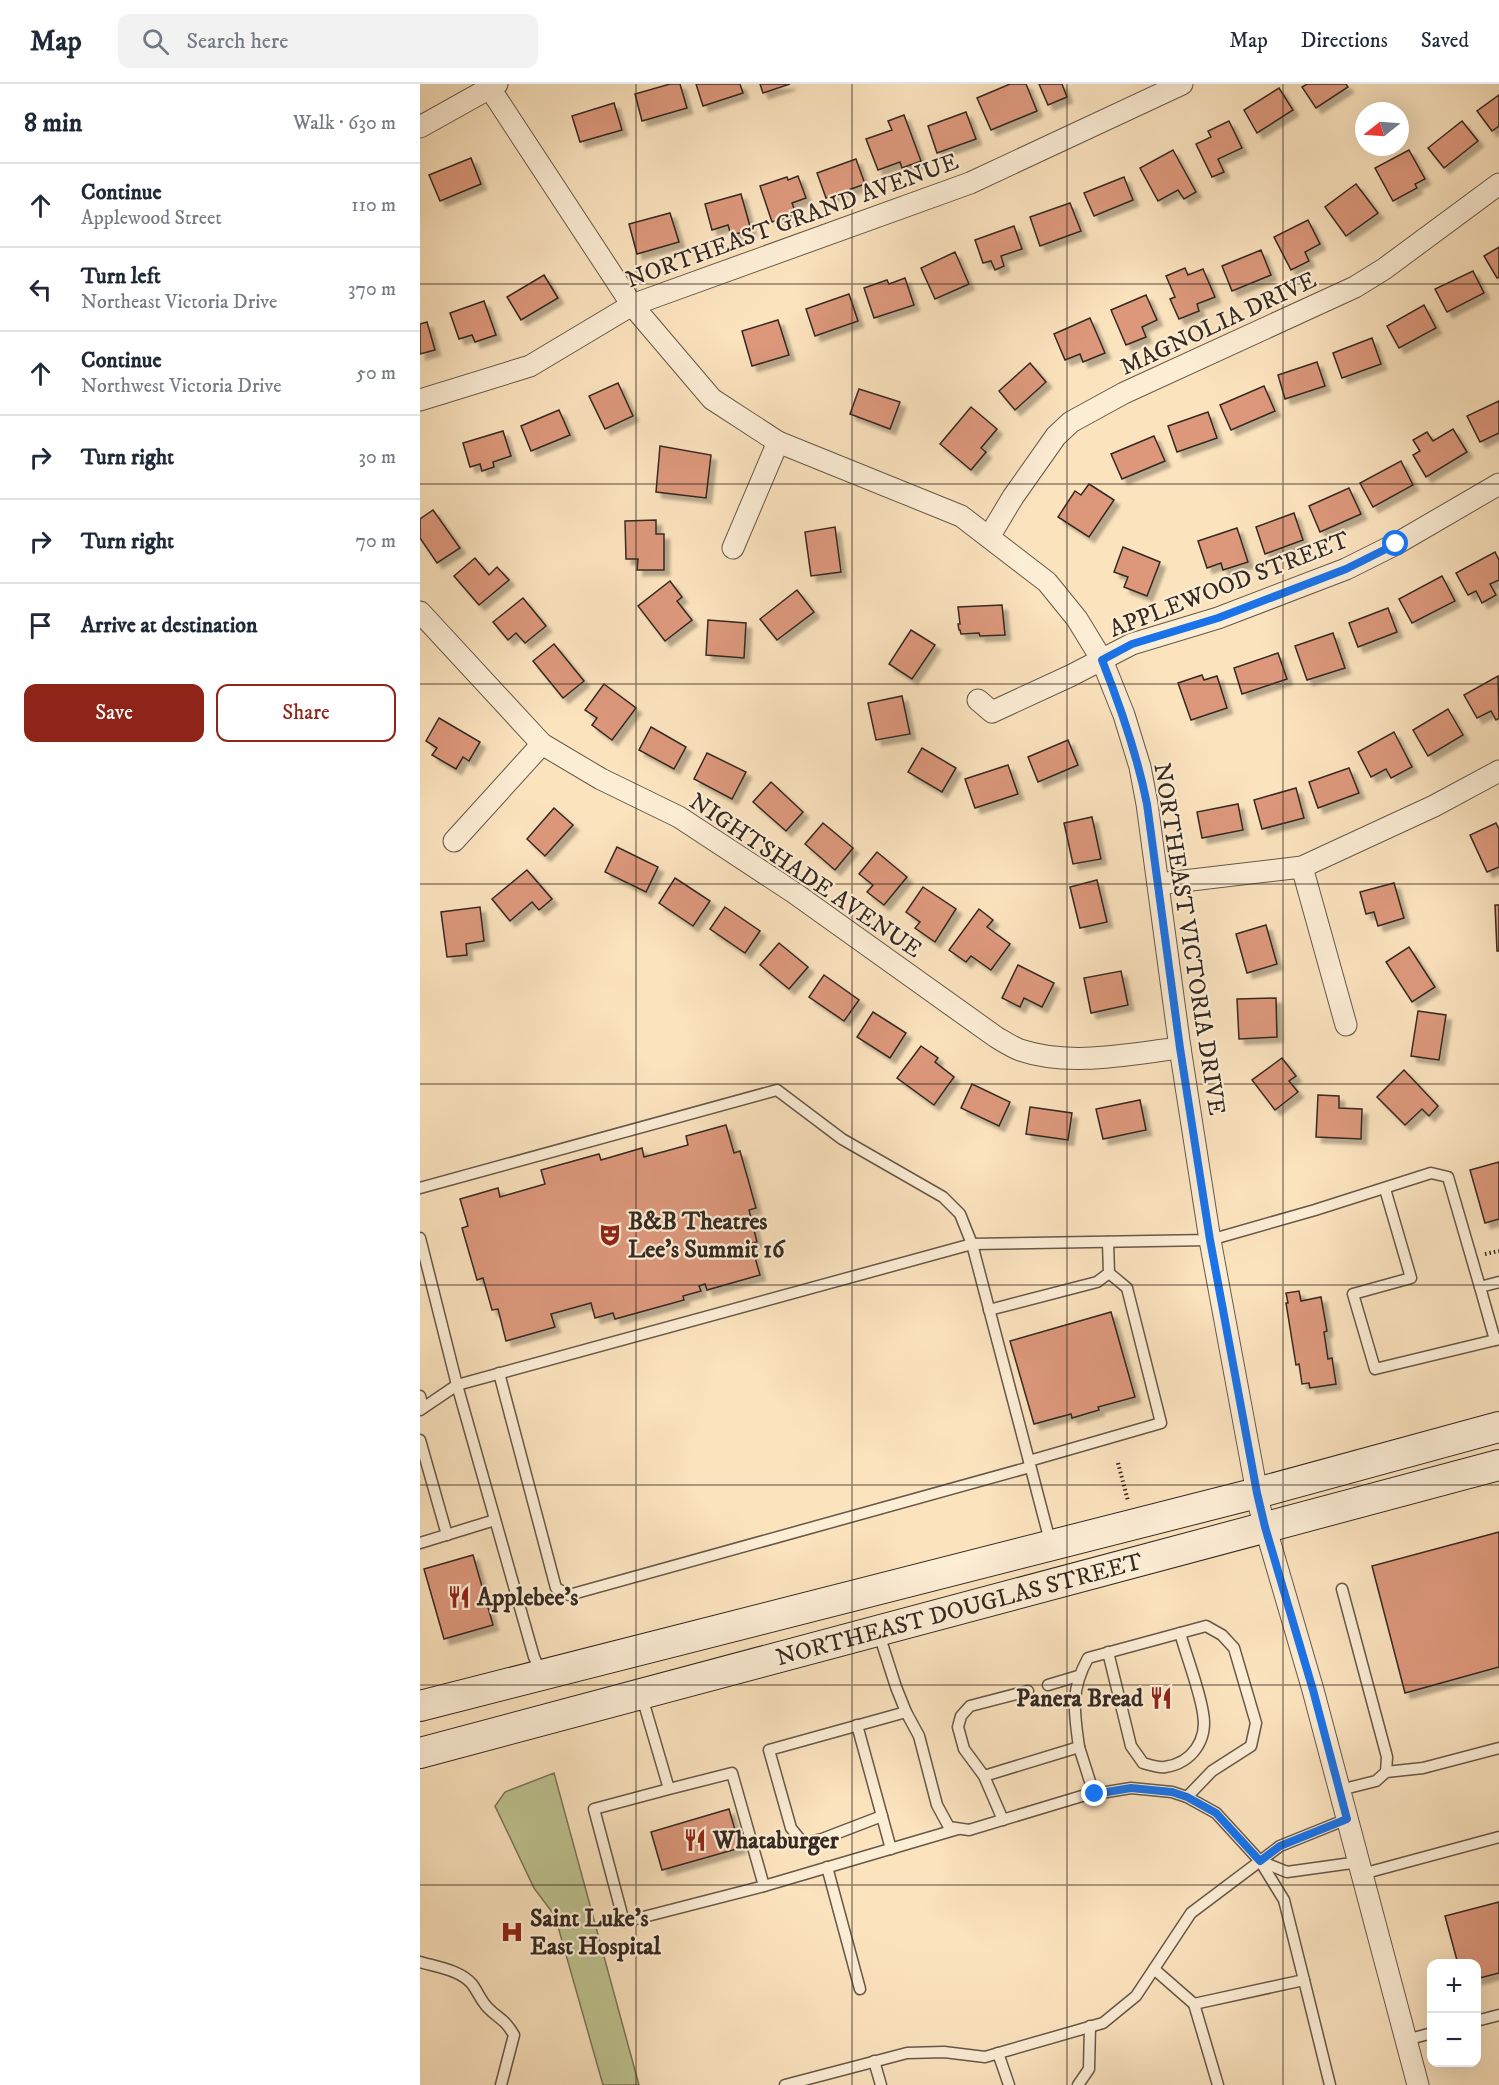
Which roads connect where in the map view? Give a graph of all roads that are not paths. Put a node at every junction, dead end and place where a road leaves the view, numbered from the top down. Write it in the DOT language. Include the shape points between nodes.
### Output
graph roads {
  1 [pos="1182,84"];
  2 [pos="491,85"];
  3 [pos="420,126"];
  4 [pos="1499,184"];
  5 [pos="632,305"];
  6 [pos="420,400"];
  7 [pos="778,442"];
  8 [pos="1499,484"];
  9 [pos="989,537"];
  10 [pos="733,548"];
  11 [pos="420,612"];
  12 [pos="1102,660"];
  13 [pos="978,700"];
  14 [pos="542,744"];
  15 [pos="1499,771"];
  16 [pos="454,841"];
  17 [pos="1302,867"];
  18 [pos="1158,884"];
  19 [pos="1346,1025"];
  20 [pos="1180,1048"];
  21 [pos="420,1188"];
  22 [pos="1385,1189"];
  23 [pos="420,1238"];
  24 [pos="1210,1240"];
  25 [pos="1108,1242"];
  26 [pos="972,1244"];
  27 [pos="1109,1273"];
  28 [pos="1499,1282"];
  29 [pos="1480,1287"];
  30 [pos="989,1310"];
  31 [pos="1497,1339"];
  32 [pos="499,1373"];
  33 [pos="457,1385"];
  34 [pos="420,1396"];
  35 [pos="422,1409"];
  36 [pos="1499,1427"];
  37 [pos="420,1440"];
  38 [pos="1030,1464"];
  39 [pos="1499,1465"];
  40 [pos="1257,1493"];
  41 [pos="495,1520"];
  42 [pos="1265,1527"];
  43 [pos="447,1535"];
  44 [pos="420,1543"];
  45 [pos="1052,1545"];
  46 [pos="1342,1589"];
  47 [pos="878,1630"];
  48 [pos="1180,1633"];
  49 [pos="1107,1652"];
  50 [pos="542,1675"];
  51 [pos="1078,1676"];
  52 [pos="1048,1685"];
  53 [pos="1028,1691"];
  54 [pos="641,1694"];
  55 [pos="420,1706"];
  56 [pos="906,1712"];
  57 [pos="857,1725"];
  58 [pos="1079,1747"];
  59 [pos="1499,1748"];
  60 [pos="420,1753"];
  61 [pos="1386,1772"];
  62 [pos="984,1776"];
  63 [pos="669,1789"];
  64 [pos="1340,1790"];
  65 [pos="1095,1794"];
  66 [pos="1187,1797"];
  67 [pos="882,1816"];
  68 [pos="1347,1819"];
  69 [pos="1003,1820"];
  70 [pos="958,1829"];
  71 [pos="1499,1837"];
  72 [pos="891,1849"];
  73 [pos="1260,1861"];
  74 [pos="827,1868"];
  75 [pos="1360,1868"];
  76 [pos="764,1886"];
  77 [pos="420,1962"];
  78 [pos="1154,1969"];
  79 [pos="1304,1980"];
  80 [pos="860,1989"];
  81 [pos="1194,2004"];
  82 [pos="1499,2015"];
  83 [pos="1481,2020"];
  84 [pos="1090,2026"];
  85 [pos="1427,2034"];
  86 [pos="1406,2040"];
  87 [pos="998,2053"];
  88 [pos="874,2061"];
  89 [pos="501,2085"];
  90 [pos="785,2085"];
  91 [pos="881,2085"];
  92 [pos="1009,2085"];
  93 [pos="1078,2085"];
  94 [pos="1218,2085"];
  95 [pos="1330,2085"];
  96 [pos="1418,2085"];
  1 -- 5 [label="street, NORTHEAST GRAND AVENUE" via="970,183"];
  2 -- 3 [label="street"];
  2 -- 5 [label="street, NORTHEAST VICTORIA DRIVE"];
  4 -- 9 [label="street, MAGNOLIA DRIVE" via="1355,286 1124,393 1071,422 1056,436"];
  5 -- 6 [label="street, NORTHEAST GRAND AVENUE" via="530,366"];
  5 -- 7 [label="street, NORTHEAST VICTORIA DRIVE" via="712,399"];
  7 -- 9 [label="street, NORTHEAST VICTORIA DRIVE" via="960,516"];
  7 -- 10 [label="street"];
  8 -- 12 [label="street, APPLEWOOD STREET" via="1346,569 1218,618 1132,644"];
  9 -- 12 [label="street, NORTHEAST VICTORIA DRIVE" via="1047,582 1077,619"];
  11 -- 14 [label="street, NIGHTSHADE AVENUE"];
  12 -- 13 [label="street, APPLEWOOD STREET" via="992,712"];
  12 -- 18 [label="street, NORTHEAST VICTORIA DRIVE" via="1140,767"];
  14 -- 16 [label="street"];
  14 -- 20 [label="street, NIGHTSHADE AVENUE" via="688,824 793,892 926,989 1019,1050 1062,1058"];
  15 -- 17 [label="street"];
  17 -- 18 [label="street"];
  17 -- 19 [label="street"];
  18 -- 20 [label="street, NORTHEAST VICTORIA DRIVE"];
  20 -- 24 [label="street, NORTHEAST VICTORIA DRIVE"];
  21 -- 26 [label="lane" via="777,1090 842,1139 943,1197 960,1214"];
  22 -- 24 [label="lane"];
  22 -- 29 [label="lane" via="1431,1173 1448,1177"];
  22 -- 31 [label="lane" via="1411,1278 1353,1294 1376,1369"];
  23 -- 33 [label="lane"];
  24 -- 25 [label="lane"];
  24 -- 40 [label="street, NORTHEAST VICTORIA DRIVE"];
  25 -- 26 [label="lane"];
  25 -- 27 [label="lane"];
  26 -- 30 [label="lane"];
  26 -- 32 [label="lane"];
  27 -- 30 [label="lane" via="1097,1282"];
  27 -- 38 [label="lane" via="1127,1288 1161,1423"];
  28 -- 29 [label="lane"];
  29 -- 31 [label="lane"];
  30 -- 38 [label="lane"];
  32 -- 33 [label="lane"];
  32 -- 38 [label="lane" via="556,1588 569,1595"];
  33 -- 35 [label="lane"];
  33 -- 41 [label="lane"];
  34 -- 35 [label="lane"];
  36 -- 40 [label="main road, NORTHEAST DOUGLAS STREET"];
  37 -- 43 [label="lane"];
  38 -- 45 [label="lane"];
  39 -- 42 [label="main road, NORTHEAST DOUGLAS STREET"];
  40 -- 42 [label="street, NORTHEAST VICTORIA DRIVE"];
  40 -- 45 [label="main road, NORTHEAST DOUGLAS STREET"];
  41 -- 43 [label="lane"];
  41 -- 50 [label="lane"];
  42 -- 47 [label="main road, NORTHEAST DOUGLAS STREET"];
  42 -- 64 [label="street, NORTHEAST VICTORIA DRIVE"];
  43 -- 44 [label="lane"];
  45 -- 50 [label="main road, NORTHEAST DOUGLAS STREET"];
  46 -- 61 [label="lane" via="1387,1756"];
  47 -- 54 [label="main road, NORTHEAST DOUGLAS STREET"];
  47 -- 56 [label="lane"];
  48 -- 49 [label="lane"];
  48 -- 49 [label="lane" via="1204,1714 1204,1733 1192,1756 1163,1768 1143,1763 1131,1746"];
  48 -- 66 [label="lane" via="1206,1626 1234,1648 1256,1723 1251,1746 1212,1771"];
  49 -- 51 [label="lane" via="1088,1658"];
  50 -- 55 [label="main road, NORTHEAST DOUGLAS STREET"];
  51 -- 52 [label="lane"];
  51 -- 58 [label="lane" via="1073,1710"];
  53 -- 62 [label="lane" via="970,1707 961,1716 958,1727 964,1749"];
  54 -- 60 [label="main road, NORTHEAST DOUGLAS STREET"];
  54 -- 63 [label="lane"];
  56 -- 57 [label="lane"];
  56 -- 70 [label="lane" via="919,1736 937,1805 949,1827"];
  57 -- 67 [label="lane"];
  57 -- 67 [label="lane" via="769,1750 791,1828 803,1843"];
  58 -- 62 [label="lane"];
  58 -- 65 [label="lane"];
  59 -- 61 [label="lane" via="1423,1768"];
  61 -- 64 [label="lane" via="1376,1780"];
  62 -- 69 [label="lane"];
  63 -- 76 [label="lane" via="732,1773"];
  63 -- 76 [label="lane" via="594,1809 624,1922"];
  64 -- 68 [label="street, NORTHEAST VICTORIA DRIVE"];
  65 -- 66 [label="lane" via="1131,1788"];
  65 -- 69 [label="lane"];
  66 -- 73 [label="lane" via="1216,1813"];
  67 -- 72 [label="lane"];
  68 -- 73 [label="lane" via="1280,1846"];
  68 -- 75 [label="street, NORTHEAST VICTORIA DRIVE"];
  69 -- 70 [label="lane" via="969,1830"];
  70 -- 72 [label="lane"];
  71 -- 75 [label="lane"];
  72 -- 74 [label="lane"];
  73 -- 75 [label="lane" via="1287,1872"];
  73 -- 78 [label="lane" via="1191,1913"];
  73 -- 79 [label="lane" via="1284,1900"];
  74 -- 76 [label="lane"];
  74 -- 80 [label="lane"];
  75 -- 86 [label="street, NORTHEAST VICTORIA DRIVE"];
  77 -- 89 [label="lane" via="451,1971 470,1982 490,2010 506,2021 514,2035"];
  78 -- 81 [label="lane"];
  78 -- 84 [label="lane" via="1136,1996 1103,2023"];
  79 -- 81 [label="lane"];
  79 -- 95 [label="lane"];
  81 -- 94 [label="lane"];
  82 -- 83 [label="lane"];
  84 -- 87 [label="lane"];
  84 -- 93 [label="lane" via="1089,2069"];
  85 -- 86 [label="lane"];
  86 -- 96 [label="street, NORTHEAST VICTORIA DRIVE"];
  87 -- 88 [label="lane" via="985,2057 907,2053"];
  87 -- 92 [label="lane"];
  88 -- 90 [label="lane"];
  88 -- 91 [label="lane"];
}
